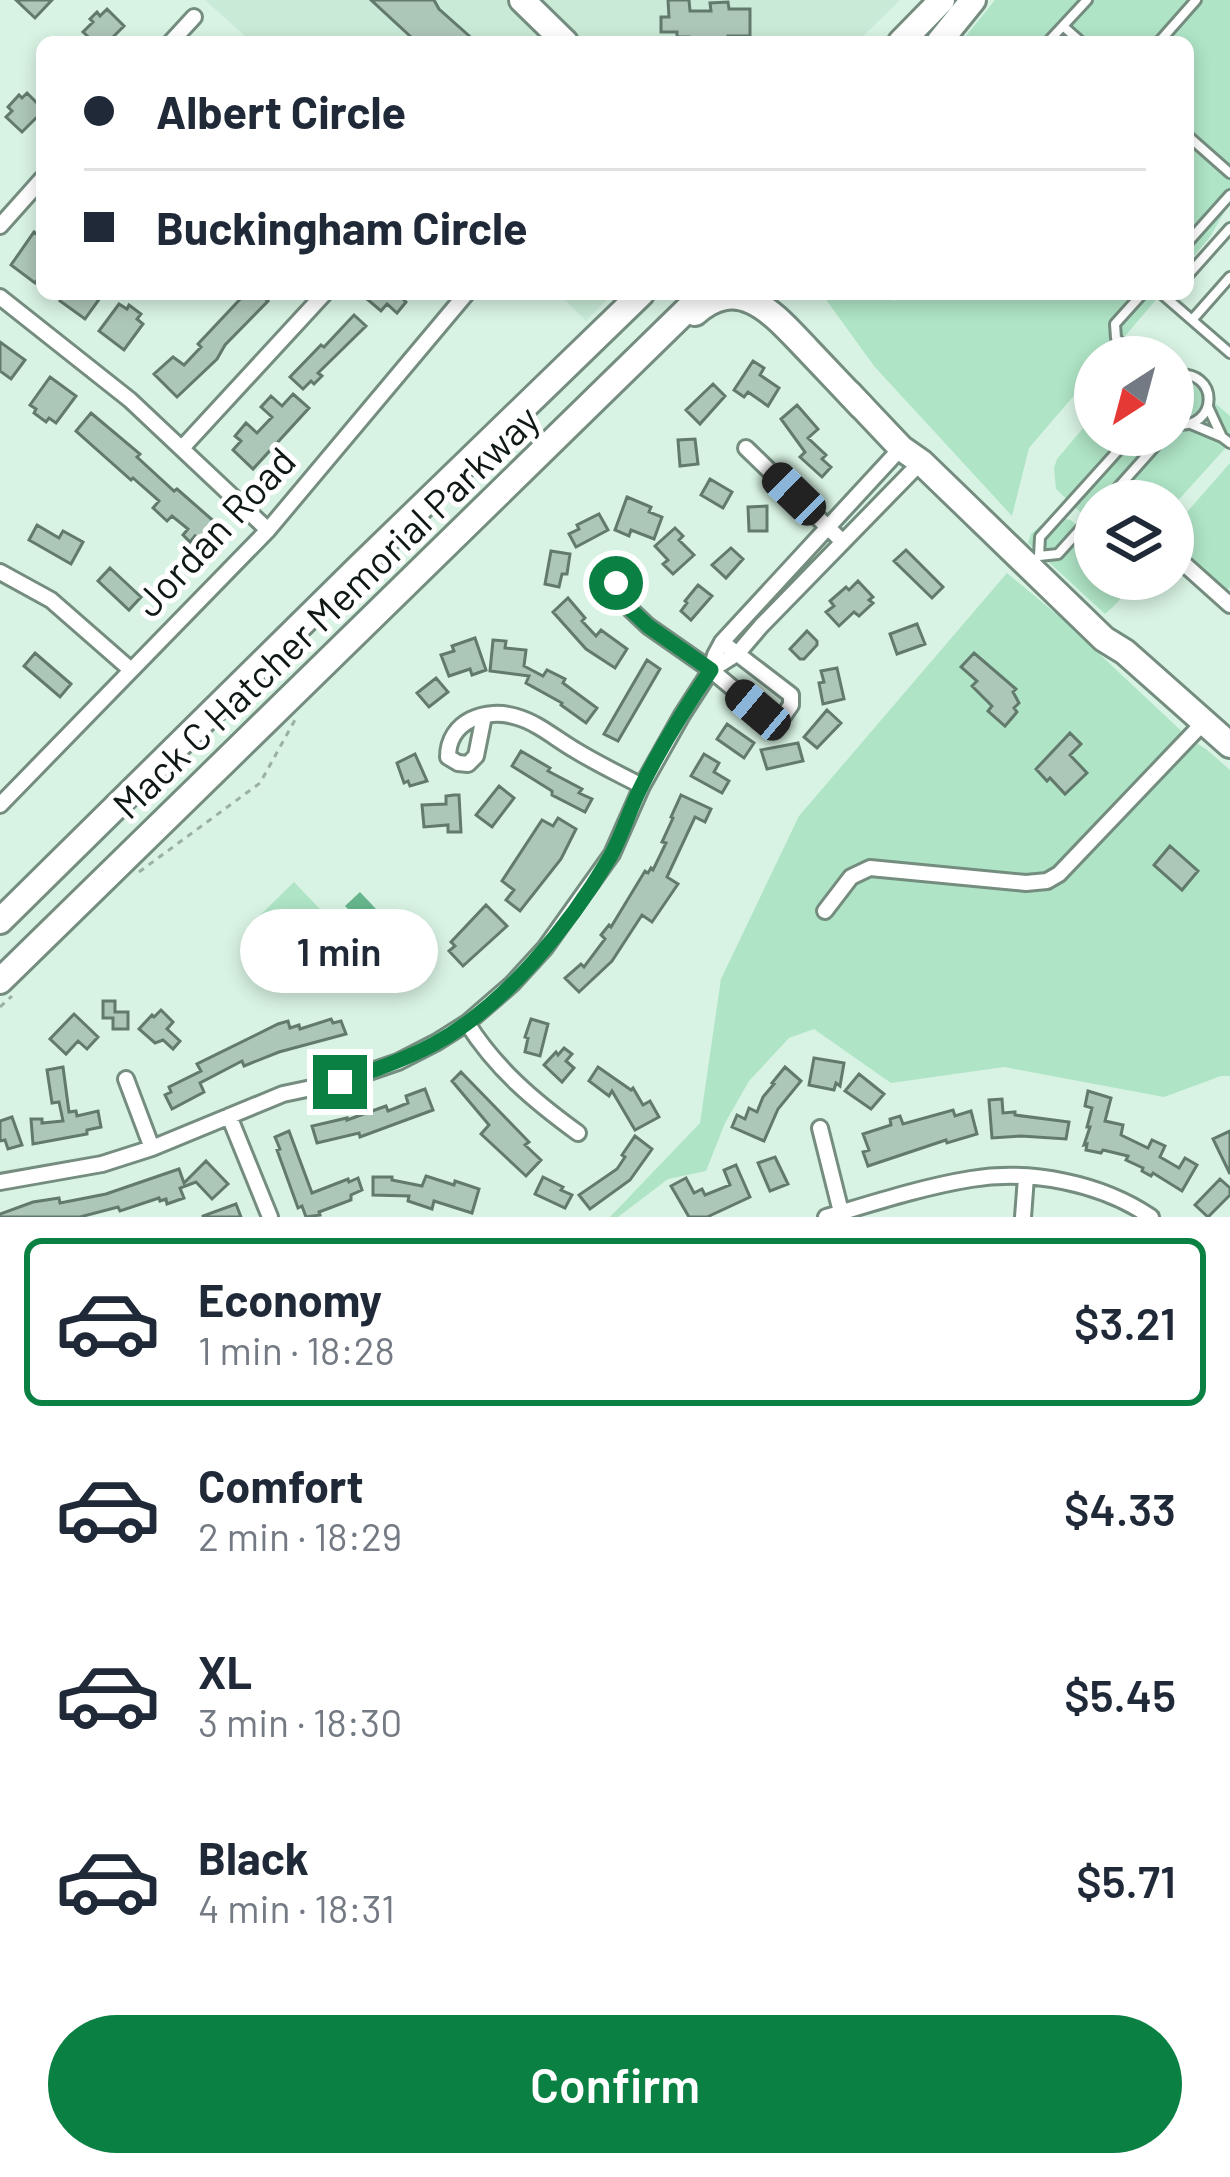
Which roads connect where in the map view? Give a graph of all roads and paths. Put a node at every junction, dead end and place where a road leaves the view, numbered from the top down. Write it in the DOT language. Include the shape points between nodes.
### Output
graph roads {
  1 [pos="522,0"];
  2 [pos="942,0"];
  3 [pos="973,0"];
  4 [pos="1088,0"];
  5 [pos="1196,0"];
  6 [pos="194,17"];
  7 [pos="1064,27"];
  8 [pos="177,36"];
  9 [pos="553,36"];
  10 [pos="908,36"];
  11 [pos="944,36"];
  12 [pos="1054,36"];
  13 [pos="1074,36"];
  14 [pos="1164,36"];
  15 [pos="1194,141"];
  16 [pos="1230,173"];
  17 [pos="36,186"];
  18 [pos="1230,196"];
  19 [pos="0,226"];
  20 [pos="1230,228"];
  21 [pos="1194,235"];
  22 [pos="1194,268"];
  23 [pos="1230,277"];
  24 [pos="0,297"];
  25 [pos="318,300"];
  26 [pos="461,300"];
  27 [pos="635,300"];
  28 [pos="697,300"];
  29 [pos="718,300"];
  30 [pos="747,300"];
  31 [pos="773,300"];
  32 [pos="1137,300"];
  33 [pos="1171,300"];
  34 [pos="1192,320"];
  35 [pos="1116,336"];
  36 [pos="1230,353"];
  37 [pos="1194,376"];
  38 [pos="861,406"];
  39 [pos="1208,407"];
  40 [pos="578,416"];
  41 [pos="1194,422"];
  42 [pos="1194,425"];
  43 [pos="1226,440"];
  44 [pos="182,448"];
  45 [pos="746,448"];
  46 [pos="911,455"];
  47 [pos="1113,456"];
  48 [pos="1147,456"];
  49 [pos="1126,480"];
  50 [pos="828,527"];
  51 [pos="268,530"];
  52 [pos="1074,536"];
  53 [pos="843,542"];
  54 [pos="1034,561"];
  55 [pos="0,572"];
  56 [pos="1194,573"];
  57 [pos="616,583"];
  58 [pos="1230,605"];
  59 [pos="722,642"];
  60 [pos="738,653"];
  61 [pos="131,670"];
  62 [pos="711,670"];
  63 [pos="484,716"];
  64 [pos="1204,722"];
  65 [pos="1230,745"];
  66 [pos="641,786"];
  67 [pos="0,805"];
  68 [pos="825,911"];
  69 [pos="0,921"];
  70 [pos="0,981"];
  71 [pos="467,1023"];
  72 [pos="127,1079"];
  73 [pos="229,1116"];
  74 [pos="820,1128"];
  75 [pos="578,1133"];
  76 [pos="152,1148"];
  77 [pos="1026,1178"];
  78 [pos="0,1182"];
  79 [pos="836,1216"];
  80 [pos="270,1217"];
  81 [pos="1023,1217"];
  82 [pos="1150,1217"];
  1 -- 9 [label="main road"];
  2 -- 10 [label="main road"];
  3 -- 11 [label="main road"];
  4 -- 7 [label="lane"];
  5 -- 14 [label="lane"];
  6 -- 8 [label="street"];
  7 -- 12 [label="lane"];
  7 -- 13 [label="lane"];
  15 -- 16 [label="lane"];
  17 -- 19 [label="street"];
  18 -- 21 [label="lane"];
  20 -- 22 [label="lane"];
  23 -- 34 [label="lane"];
  24 -- 44 [label="street"];
  25 -- 44 [label="street"];
  26 -- 51 [label="street, Jordan Road"];
  27 -- 69 [label="main road, Mack C Hatcher Memorial Parkway"];
  28 -- 40 [label="main road, Mack C Hatcher Memorial Parkway"];
  29 -- 40 [label="main road" via="596,410"];
  30 -- 38 [label="main road" via="776,317"];
  31 -- 38 [label="main road"];
  32 -- 35 [label="lane" via="1115,324"];
  33 -- 34 [label="lane"];
  34 -- 36 [label="lane"];
  37 -- 39 [label="lane"];
  38 -- 46 [label="main road"];
  39 -- 41 [label="lane"];
  39 -- 43 [label="lane"];
  40 -- 70 [label="main road, Mack C Hatcher Memorial Parkway"];
  42 -- 43 [label="lane"];
  44 -- 51 [label="street"];
  45 -- 50 [label="street"];
  46 -- 50 [label="street"];
  46 -- 53 [label="street"];
  46 -- 54 [label="main road"];
  47 -- 54 [label="lane" via="1040,537"];
  48 -- 49 [label="lane"];
  50 -- 53 [label="street"];
  50 -- 59 [label="street"];
  51 -- 61 [label="street, Jordan Road"];
  52 -- 54 [label="lane" via="1058,554"];
  53 -- 60 [label="street"];
  54 -- 64 [label="main road" via="1104,639"];
  55 -- 61 [label="street" via="51,600"];
  56 -- 58 [label="street"];
  57 -- 62 [label="street" via="648,626"];
  59 -- 60 [label="street"];
  59 -- 62 [label="street"];
  60 -- 62 [label="street"];
  60 -- 62 [label="street" via="791,695 784,715 758,710"];
  61 -- 67 [label="street, Jordan Road"];
  62 -- 66 [label="street"];
  63 -- 66 [label="street" via="520,717"];
  64 -- 65 [label="main road"];
  64 -- 68 [label="street" via="1047,881 870,868 851,877"];
  66 -- 71 [label="street" via="579,902 534,960"];
  71 -- 73 [label="street" via="398,1061"];
  71 -- 75 [label="street" via="512,1080"];
  72 -- 76 [label="street"];
  73 -- 76 [label="street"];
  73 -- 80 [label="street"];
  74 -- 79 [label="street"];
  76 -- 78 [label="street"];
  77 -- 79 [label="street" via="971,1179"];
  77 -- 81 [label="street"];
  77 -- 82 [label="street" via="1078,1184"];
}
